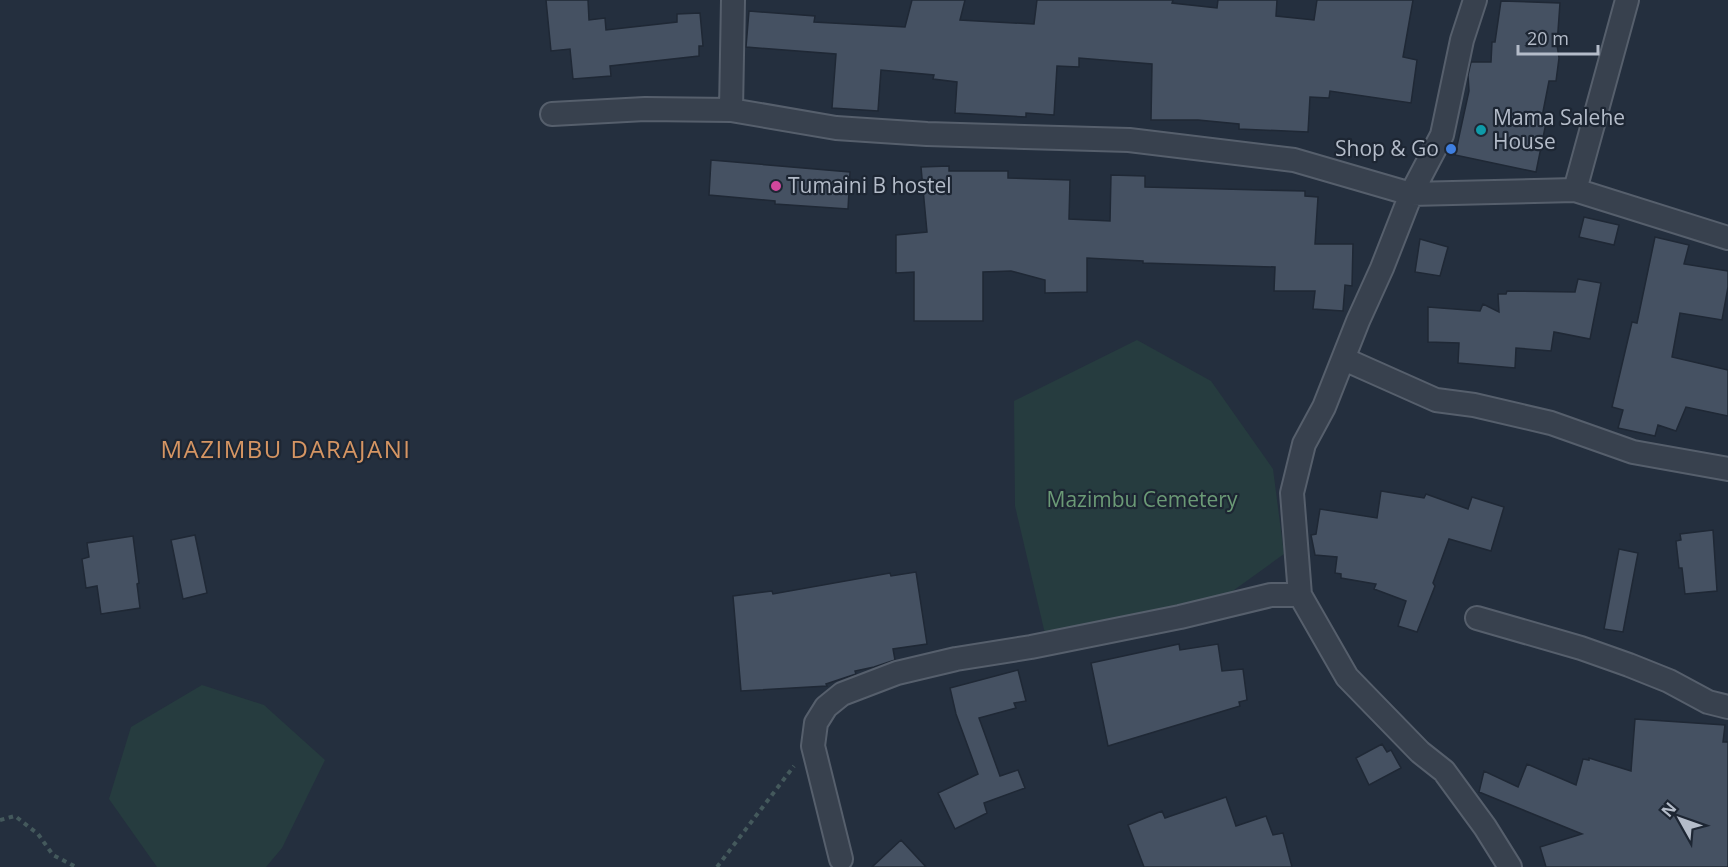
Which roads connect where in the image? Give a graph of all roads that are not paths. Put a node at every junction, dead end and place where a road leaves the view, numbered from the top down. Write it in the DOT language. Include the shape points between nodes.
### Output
graph roads {
  1 [pos="733,0"];
  2 [pos="1475,0"];
  3 [pos="1627,0"];
  4 [pos="731,110"];
  5 [pos="552,114"];
  6 [pos="1575,190"];
  7 [pos="1411,194"];
  8 [pos="1728,238"];
  9 [pos="1344,359"];
  10 [pos="1728,469"];
  11 [pos="1300,595"];
  12 [pos="1477,618"];
  13 [pos="1728,707"];
  14 [pos="841,859"];
  15 [pos="1510,867"];
  1 -- 4 [label="street"];
  2 -- 7 [label="street" via="1462,40 1442,135"];
  3 -- 6 [label="street"];
  4 -- 5 [label="street"];
  4 -- 7 [label="street" via="836,128 1129,140 1294,159"];
  6 -- 7 [label="street"];
  6 -- 8 [label="street"];
  7 -- 9 [label="street"];
  9 -- 10 [label="street" via="1436,400 1551,423 1633,452"];
  9 -- 11 [label="street" via="1304,444 1292,494"];
  11 -- 14 [label="street" via="1271,595 1180,617 956,659 897,673 842,694 826,707 816,723 813,746"];
  11 -- 15 [label="street" via="1347,677 1420,752 1444,771"];
  12 -- 13 [label="street" via="1629,665 1708,702"];
}
